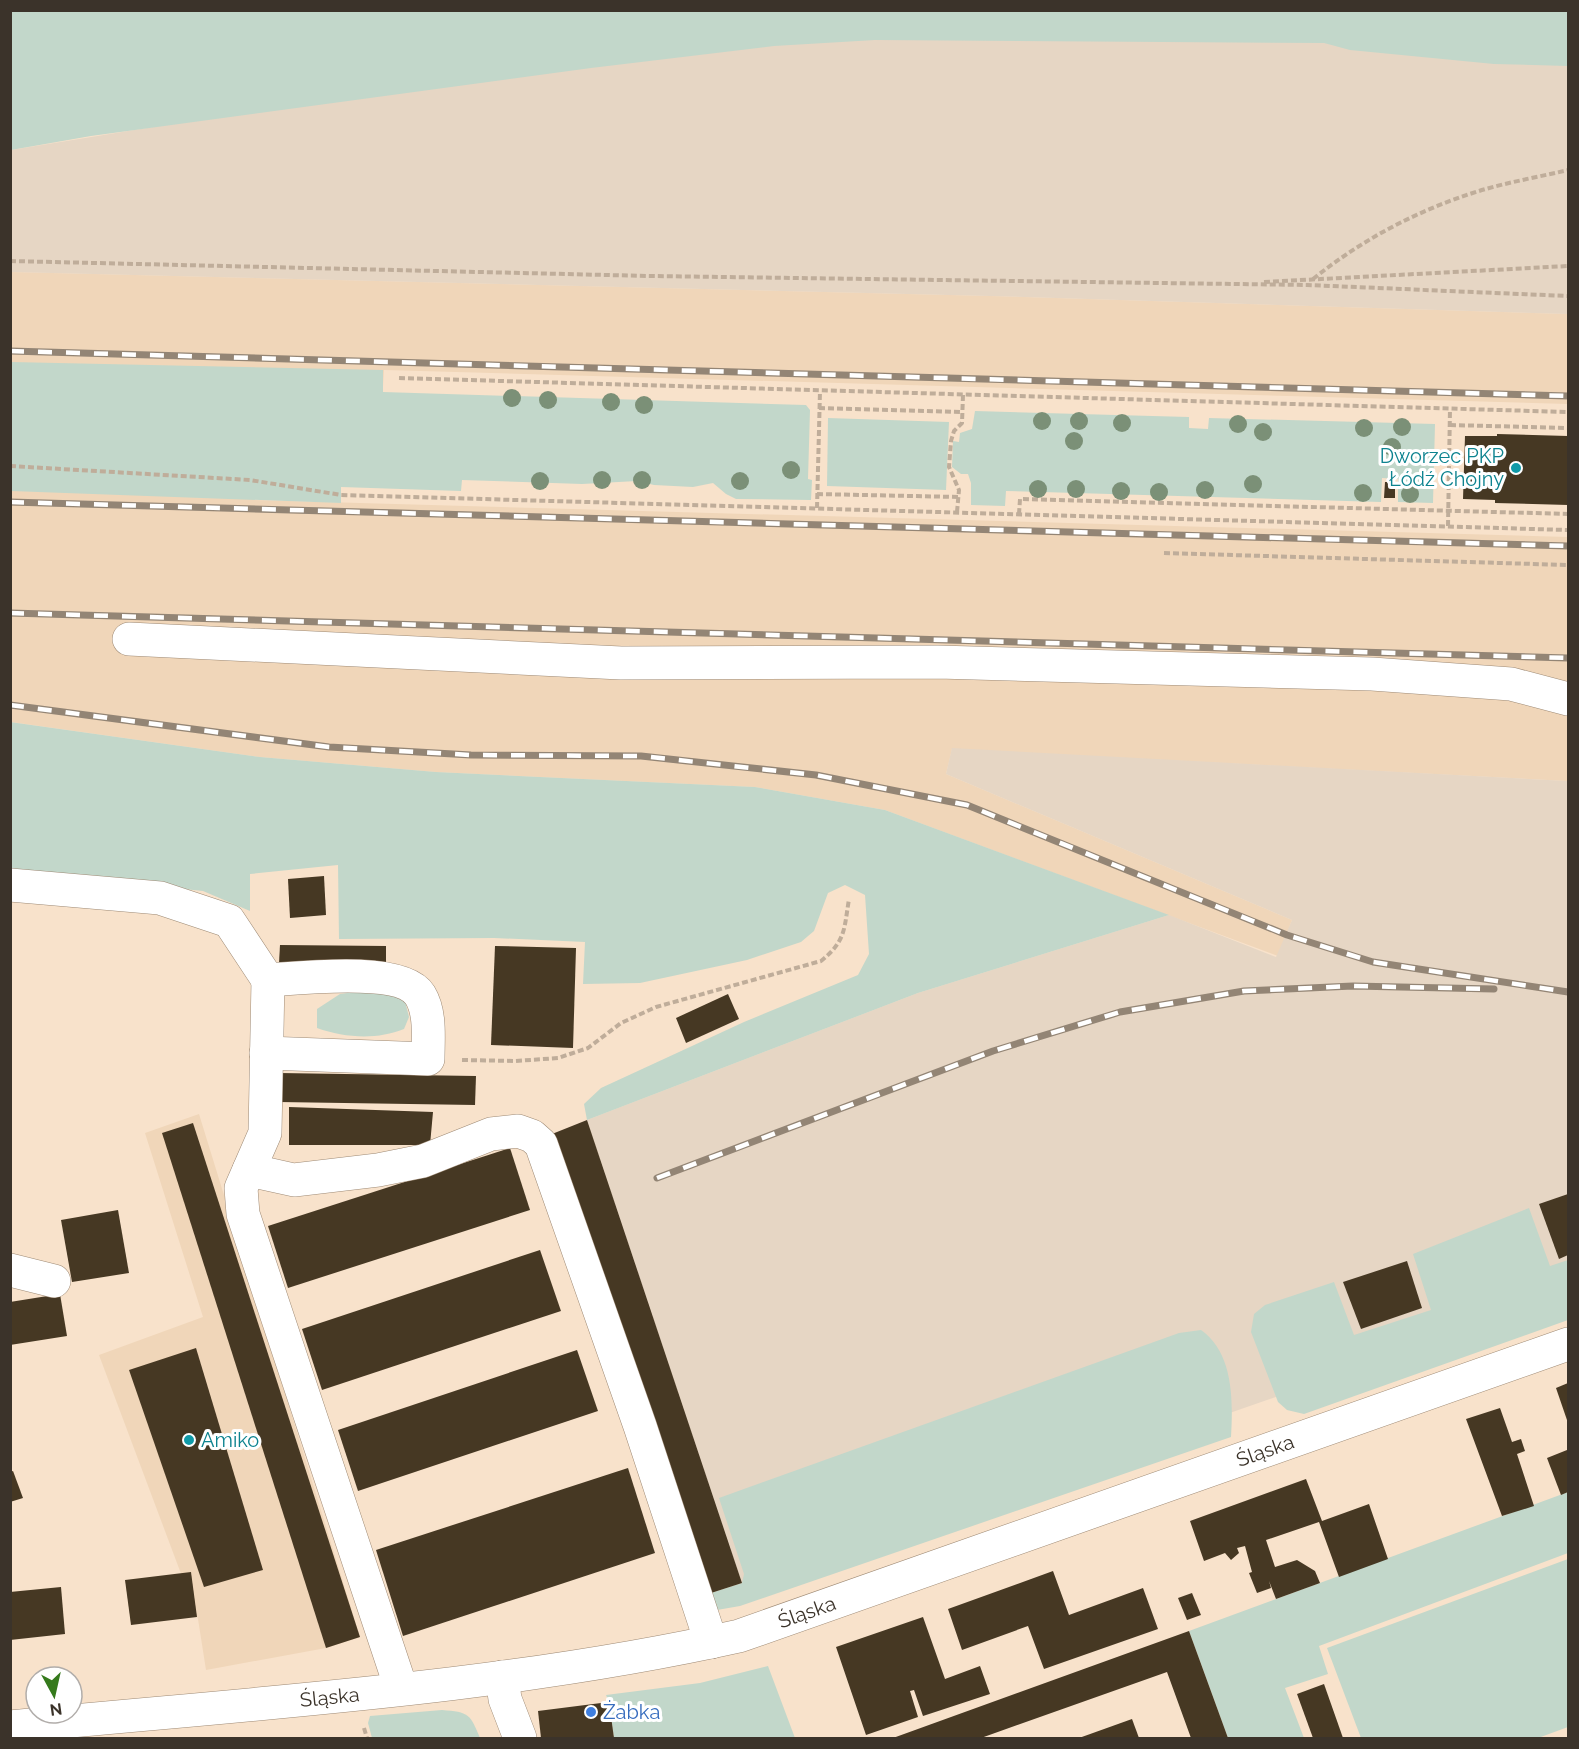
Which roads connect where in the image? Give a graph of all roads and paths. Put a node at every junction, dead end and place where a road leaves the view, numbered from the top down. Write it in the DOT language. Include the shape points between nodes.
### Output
graph roads {
  1 [pos="1569,170"];
  2 [pos="10,261"];
  3 [pos="1569,266"];
  4 [pos="1313,279"];
  5 [pos="1229,284"];
  6 [pos="1306,285"];
  7 [pos="1569,296"];
  8 [pos="399,378"];
  9 [pos="820,391"];
  10 [pos="963,395"];
  11 [pos="819,408"];
  12 [pos="1450,409"];
  13 [pos="962,412"];
  14 [pos="1569,412"];
  15 [pos="1450,425"];
  16 [pos="1569,428"];
  17 [pos="10,466"];
  18 [pos="817,494"];
  19 [pos="958,497"];
  20 [pos="817,508"];
  21 [pos="1448,511"];
  22 [pos="957,512"];
  23 [pos="1019,514"];
  24 [pos="1569,514"];
  25 [pos="1448,526"];
  26 [pos="1569,530"];
  27 [pos="1164,554"];
  28 [pos="1569,565"];
  29 [pos="129,639"];
  30 [pos="1569,699"];
  31 [pos="10,885"];
  32 [pos="849,899"];
  33 [pos="268,980"];
  34 [pos="266,1053"];
  35 [pos="428,1059"];
  36 [pos="249,1170"];
  37 [pos="10,1270"];
  38 [pos="54,1281"];
  39 [pos="1569,1344"];
  40 [pos="711,1642"];
  41 [pos="502,1677"];
  42 [pos="401,1688"];
  43 [pos="10,1727"];
  44 [pos="520,1738"];
  1 -- 4 [label="path" via="1480,190 1410,216 1342,256"];
  2 -- 5 [label="path"];
  3 -- 4 [label="path"];
  4 -- 5 [label="path"];
  4 -- 6 [label="path"];
  5 -- 6 [label="path"];
  6 -- 7 [label="path"];
  8 -- 9 [label="path"];
  9 -- 10 [label="path"];
  9 -- 11 [label="path"];
  10 -- 12 [label="path"];
  10 -- 13 [label="path"];
  11 -- 13 [label="path"];
  11 -- 18 [label="path"];
  12 -- 14 [label="path"];
  12 -- 15 [label="path"];
  13 -- 19 [label="path" via="962,423 951,441 950,467"];
  15 -- 16 [label="path"];
  15 -- 21 [label="path"];
  17 -- 20 [label="path" via="250,480 341,495"];
  18 -- 19 [label="path"];
  18 -- 20 [label="path"];
  19 -- 22 [label="path"];
  20 -- 22 [label="path"];
  21 -- 23 [label="path" via="1020,499"];
  21 -- 24 [label="path"];
  21 -- 25 [label="path"];
  22 -- 23 [label="path"];
  23 -- 25 [label="path"];
  25 -- 26 [label="path"];
  27 -- 28 [label="path"];
  29 -- 30 [label="street" via="621,663 938,662 1372,674 1511,684"];
  31 -- 33 [label="street" via="160,898 229,921"];
  32 -- 35 [label="path" via="838,948 821,961 656,1007 621,1023 588,1048 558,1058"];
  33 -- 34 [label="street"];
  33 -- 35 [label="street" via="365,977 401,981 419,993 427,1012"];
  34 -- 35 [label="street"];
  34 -- 36 [label="street" via="265,1132"];
  36 -- 40 [label="street" via="294,1180 378,1170 423,1161 491,1134 518,1131 541,1144"];
  36 -- 42 [label="street" via="241,1188 243,1214"];
  37 -- 38 [label="street"];
  39 -- 40 [label="street, Śląska" via="739,1636"];
  40 -- 41 [label="street, Śląska"];
  41 -- 42 [label="street, Śląska"];
  41 -- 44 [label="street" via="505,1698"];
  42 -- 43 [label="street, Śląska"];
}
